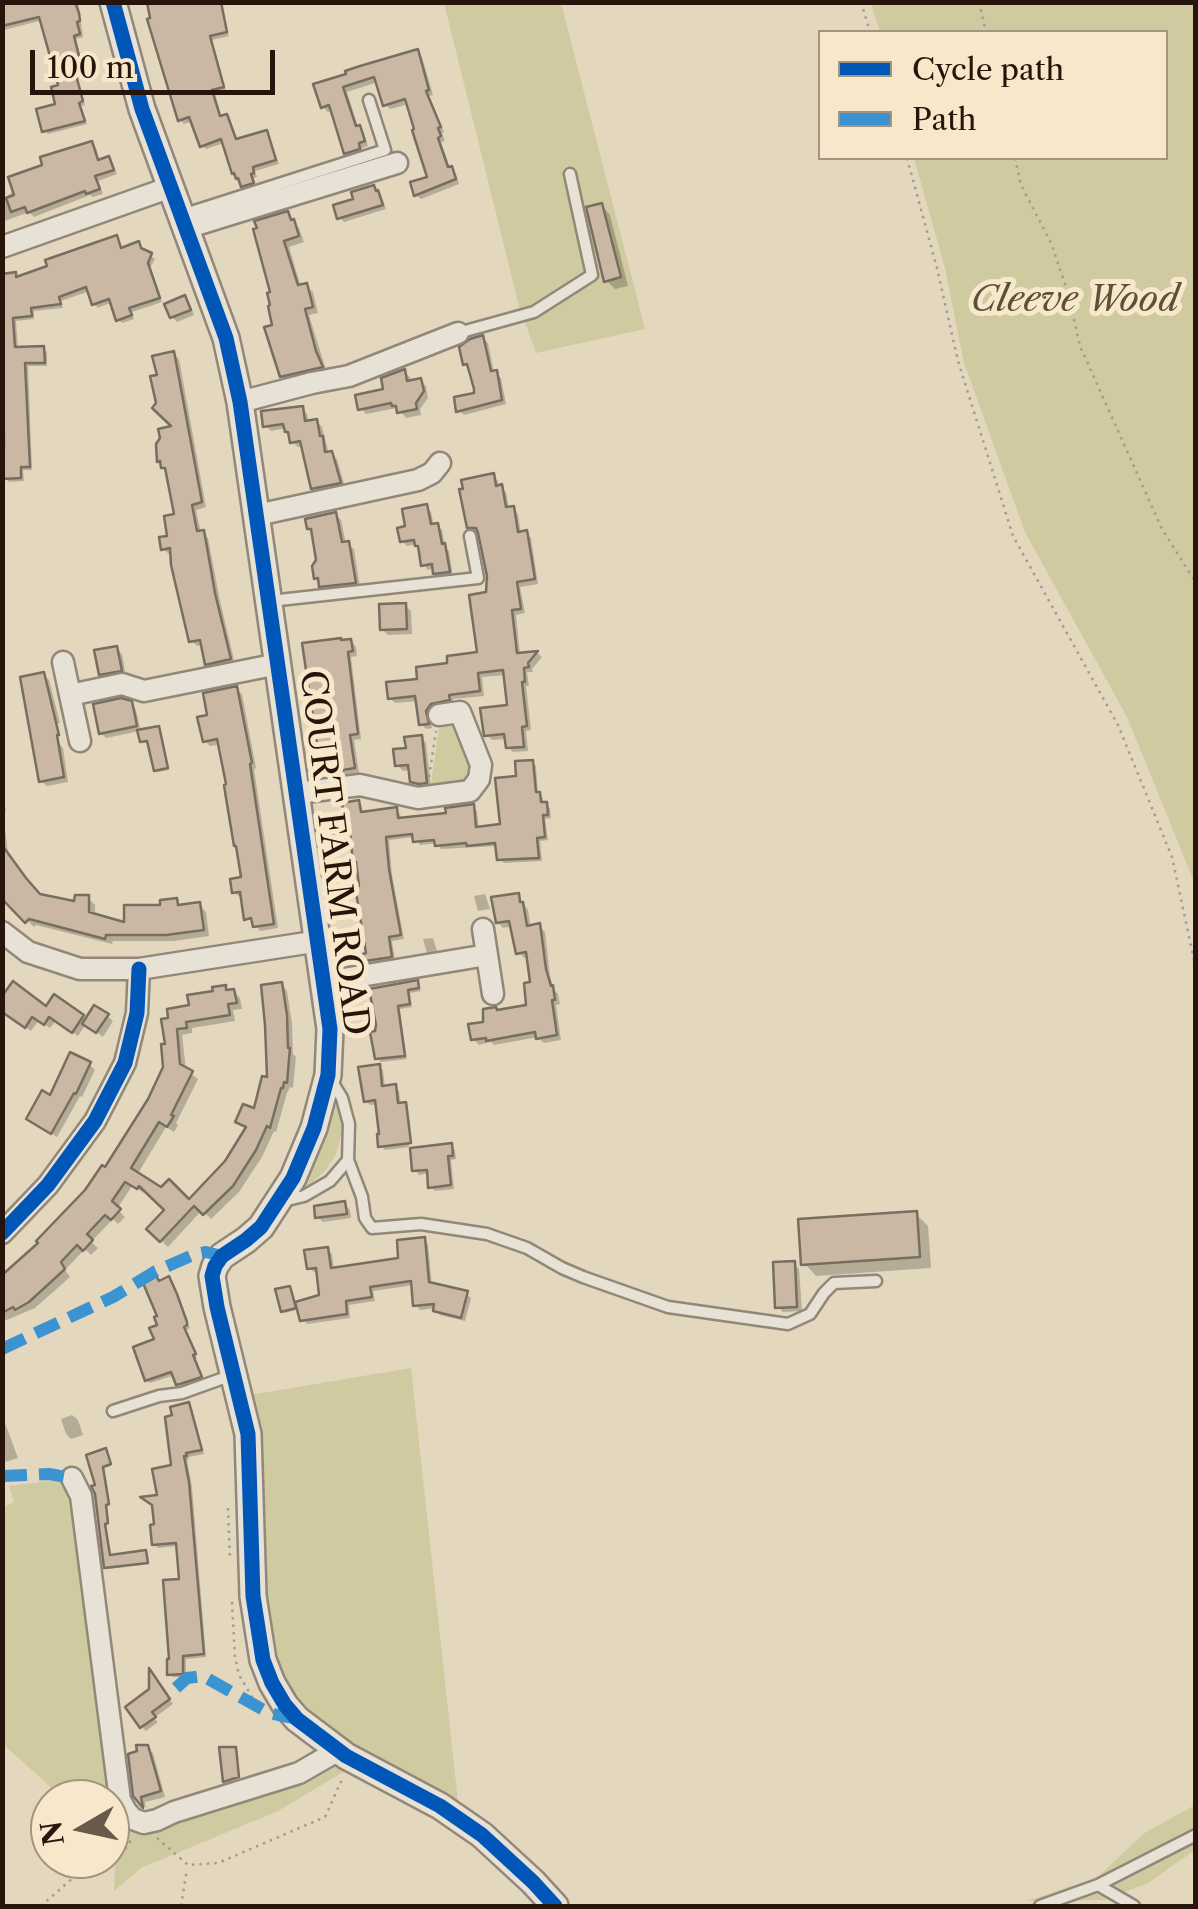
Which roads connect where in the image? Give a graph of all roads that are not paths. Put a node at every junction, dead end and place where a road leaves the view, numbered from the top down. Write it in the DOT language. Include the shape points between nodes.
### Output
graph roads {
  1 [pos="113,2"];
  2 [pos="369,100"];
  3 [pos="397,163"];
  4 [pos="570,174"];
  5 [pos="171,187"];
  6 [pos="184,222"];
  7 [pos="2,247"];
  8 [pos="458,333"];
  9 [pos="240,402"];
  10 [pos="440,463"];
  11 [pos="258,515"];
  12 [pos="470,536"];
  13 [pos="270,601"];
  14 [pos="63,662"];
  15 [pos="278,664"];
  16 [pos="70,695"];
  17 [pos="458,709"];
  18 [pos="80,742"];
  19 [pos="298,793"];
  20 [pos="483,929"];
  21 [pos="2,932"];
  22 [pos="319,941"];
  23 [pos="487,955"];
  24 [pos="139,969"];
  25 [pos="325,982"];
  26 [pos="493,994"];
  27 [pos="328,1075"];
  28 [pos="348,1160"];
  29 [pos="278,1202"];
  30 [pos="2,1233"];
  31 [pos="876,1281"];
  32 [pos="233,1375"];
  33 [pos="113,1411"];
  34 [pos="72,1478"];
  35 [pos="342,1753"];
  36 [pos="1196,1835"];
  37 [pos="1098,1885"];
  38 [pos="555,1906"];
  39 [pos="1040,1906"];
  40 [pos="1134,1906"];
  1 -- 5 [label="street, COURT FARM ROAD"];
  2 -- 6 [label="lane" via="385,150"];
  3 -- 6 [label="street"];
  4 -- 8 [label="lane" via="592,276 534,312"];
  5 -- 6 [label="street, COURT FARM ROAD"];
  5 -- 7 [label="street"];
  6 -- 9 [label="street, COURT FARM ROAD" via="226,338"];
  8 -- 9 [label="street" via="349,376"];
  9 -- 11 [label="street, COURT FARM ROAD"];
  10 -- 11 [label="street" via="418,480"];
  11 -- 13 [label="street, COURT FARM ROAD"];
  12 -- 13 [label="lane" via="478,578"];
  13 -- 15 [label="street, COURT FARM ROAD"];
  14 -- 16 [label="street"];
  15 -- 16 [label="street" via="144,691 122,684"];
  15 -- 19 [label="street, COURT FARM ROAD"];
  16 -- 18 [label="street"];
  17 -- 19 [label="street" via="481,765 470,791 418,798 360,785"];
  19 -- 22 [label="street, COURT FARM ROAD"];
  20 -- 23 [label="street"];
  21 -- 24 [label="street" via="28,952 80,969"];
  22 -- 24 [label="street"];
  22 -- 25 [label="street, COURT FARM ROAD"];
  23 -- 25 [label="street"];
  23 -- 26 [label="street"];
  24 -- 30 [label="street" via="138,1014 118,1077 48,1184"];
  25 -- 27 [label="street, COURT FARM ROAD"];
  27 -- 28 [label="lane" via="349,1124"];
  27 -- 29 [label="street, COURT FARM ROAD" via="314,1128"];
  28 -- 29 [label="lane" via="330,1181"];
  28 -- 31 [label="lane" via="372,1228 421,1224 486,1234 668,1307 788,1324 810,1314 834,1283"];
  29 -- 32 [label="street, COURT FARM ROAD" via="261,1227 214,1266 212,1287"];
  32 -- 33 [label="lane"];
  32 -- 35 [label="street, COURT FARM ROAD" via="248,1434 253,1596 263,1660 284,1705"];
  34 -- 35 [label="street" via="81,1496 120,1800 133,1819 149,1829"];
  35 -- 38 [label="street, COURT FARM ROAD" via="482,1835"];
  36 -- 37 [label="lane"];
  37 -- 39 [label="lane"];
  37 -- 40 [label="lane"];
}
